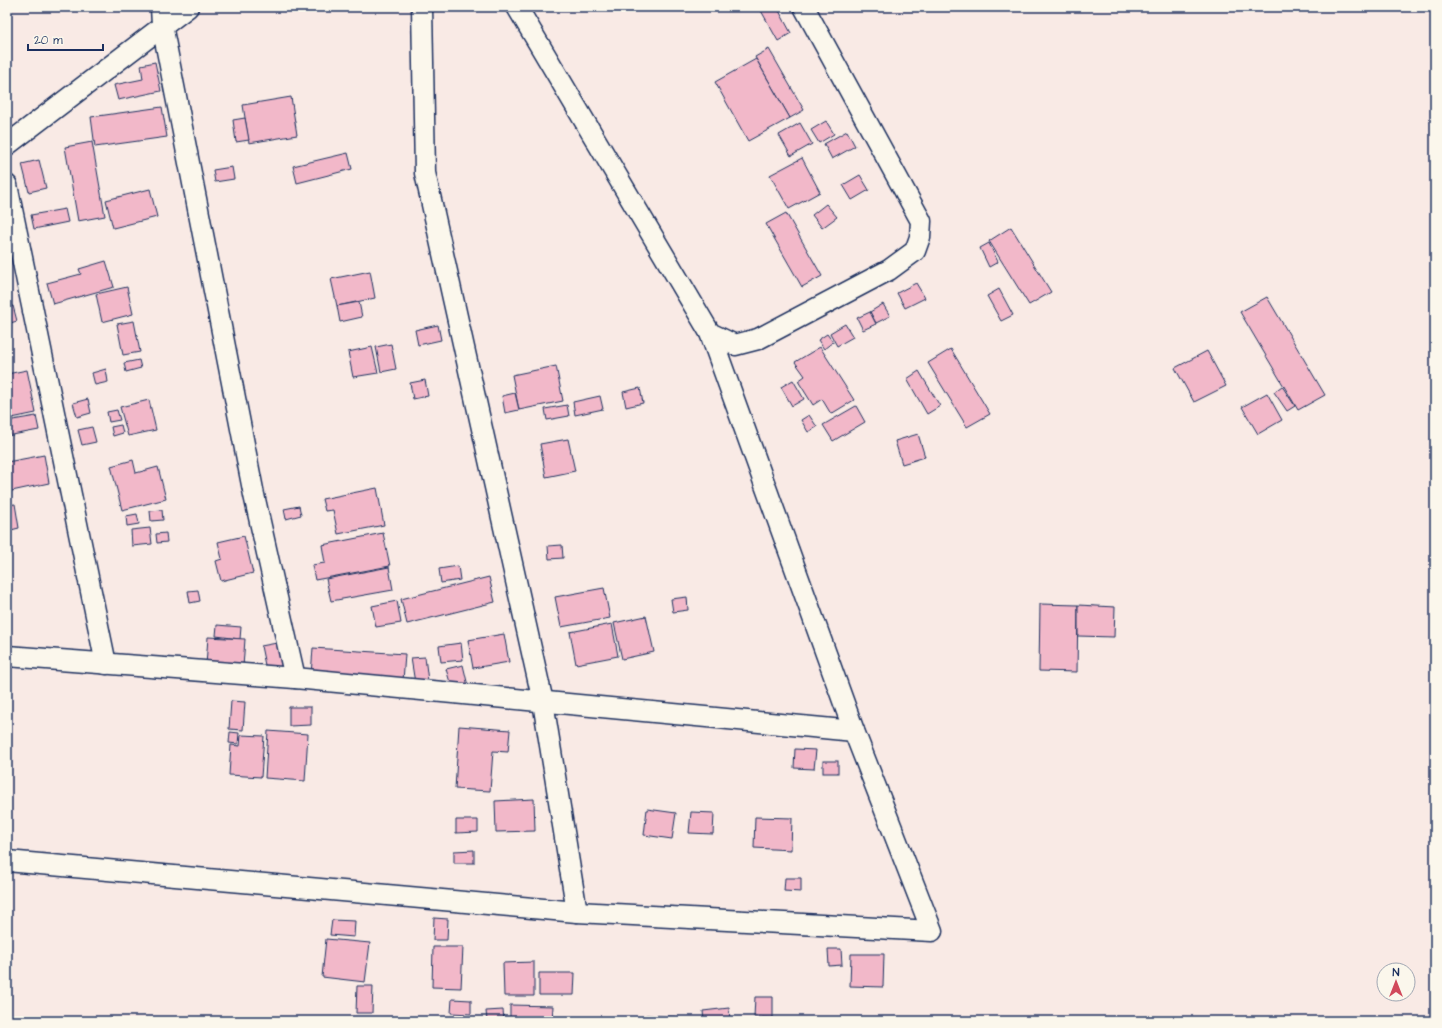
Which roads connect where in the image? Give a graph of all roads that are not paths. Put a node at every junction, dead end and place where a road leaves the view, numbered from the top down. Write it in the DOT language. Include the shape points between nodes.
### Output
graph roads {
  1 [pos="188,7"];
  2 [pos="422,7"];
  3 [pos="517,7"];
  4 [pos="804,7"];
  5 [pos="162,16"];
  6 [pos="7,145"];
  7 [pos="7,185"];
  8 [pos="710,332"];
  9 [pos="7,656"];
  10 [pos="106,664"];
  11 [pos="295,678"];
  12 [pos="543,702"];
  13 [pos="854,731"];
  14 [pos="7,861"];
  15 [pos="577,912"];
  1 -- 5 [label="street"];
  2 -- 12 [label="street" via="425,173"];
  3 -- 8 [label="street"];
  4 -- 8 [label="street" via="921,221 920,237 915,251 889,270 758,339 735,345"];
  5 -- 6 [label="street"];
  5 -- 11 [label="street" via="253,487"];
  7 -- 10 [label="street"];
  8 -- 13 [label="street"];
  9 -- 10 [label="street"];
  10 -- 11 [label="street"];
  11 -- 12 [label="street"];
  12 -- 13 [label="street"];
  12 -- 15 [label="street"];
  13 -- 15 [label="street" via="932,931"];
  14 -- 15 [label="street"];
}
